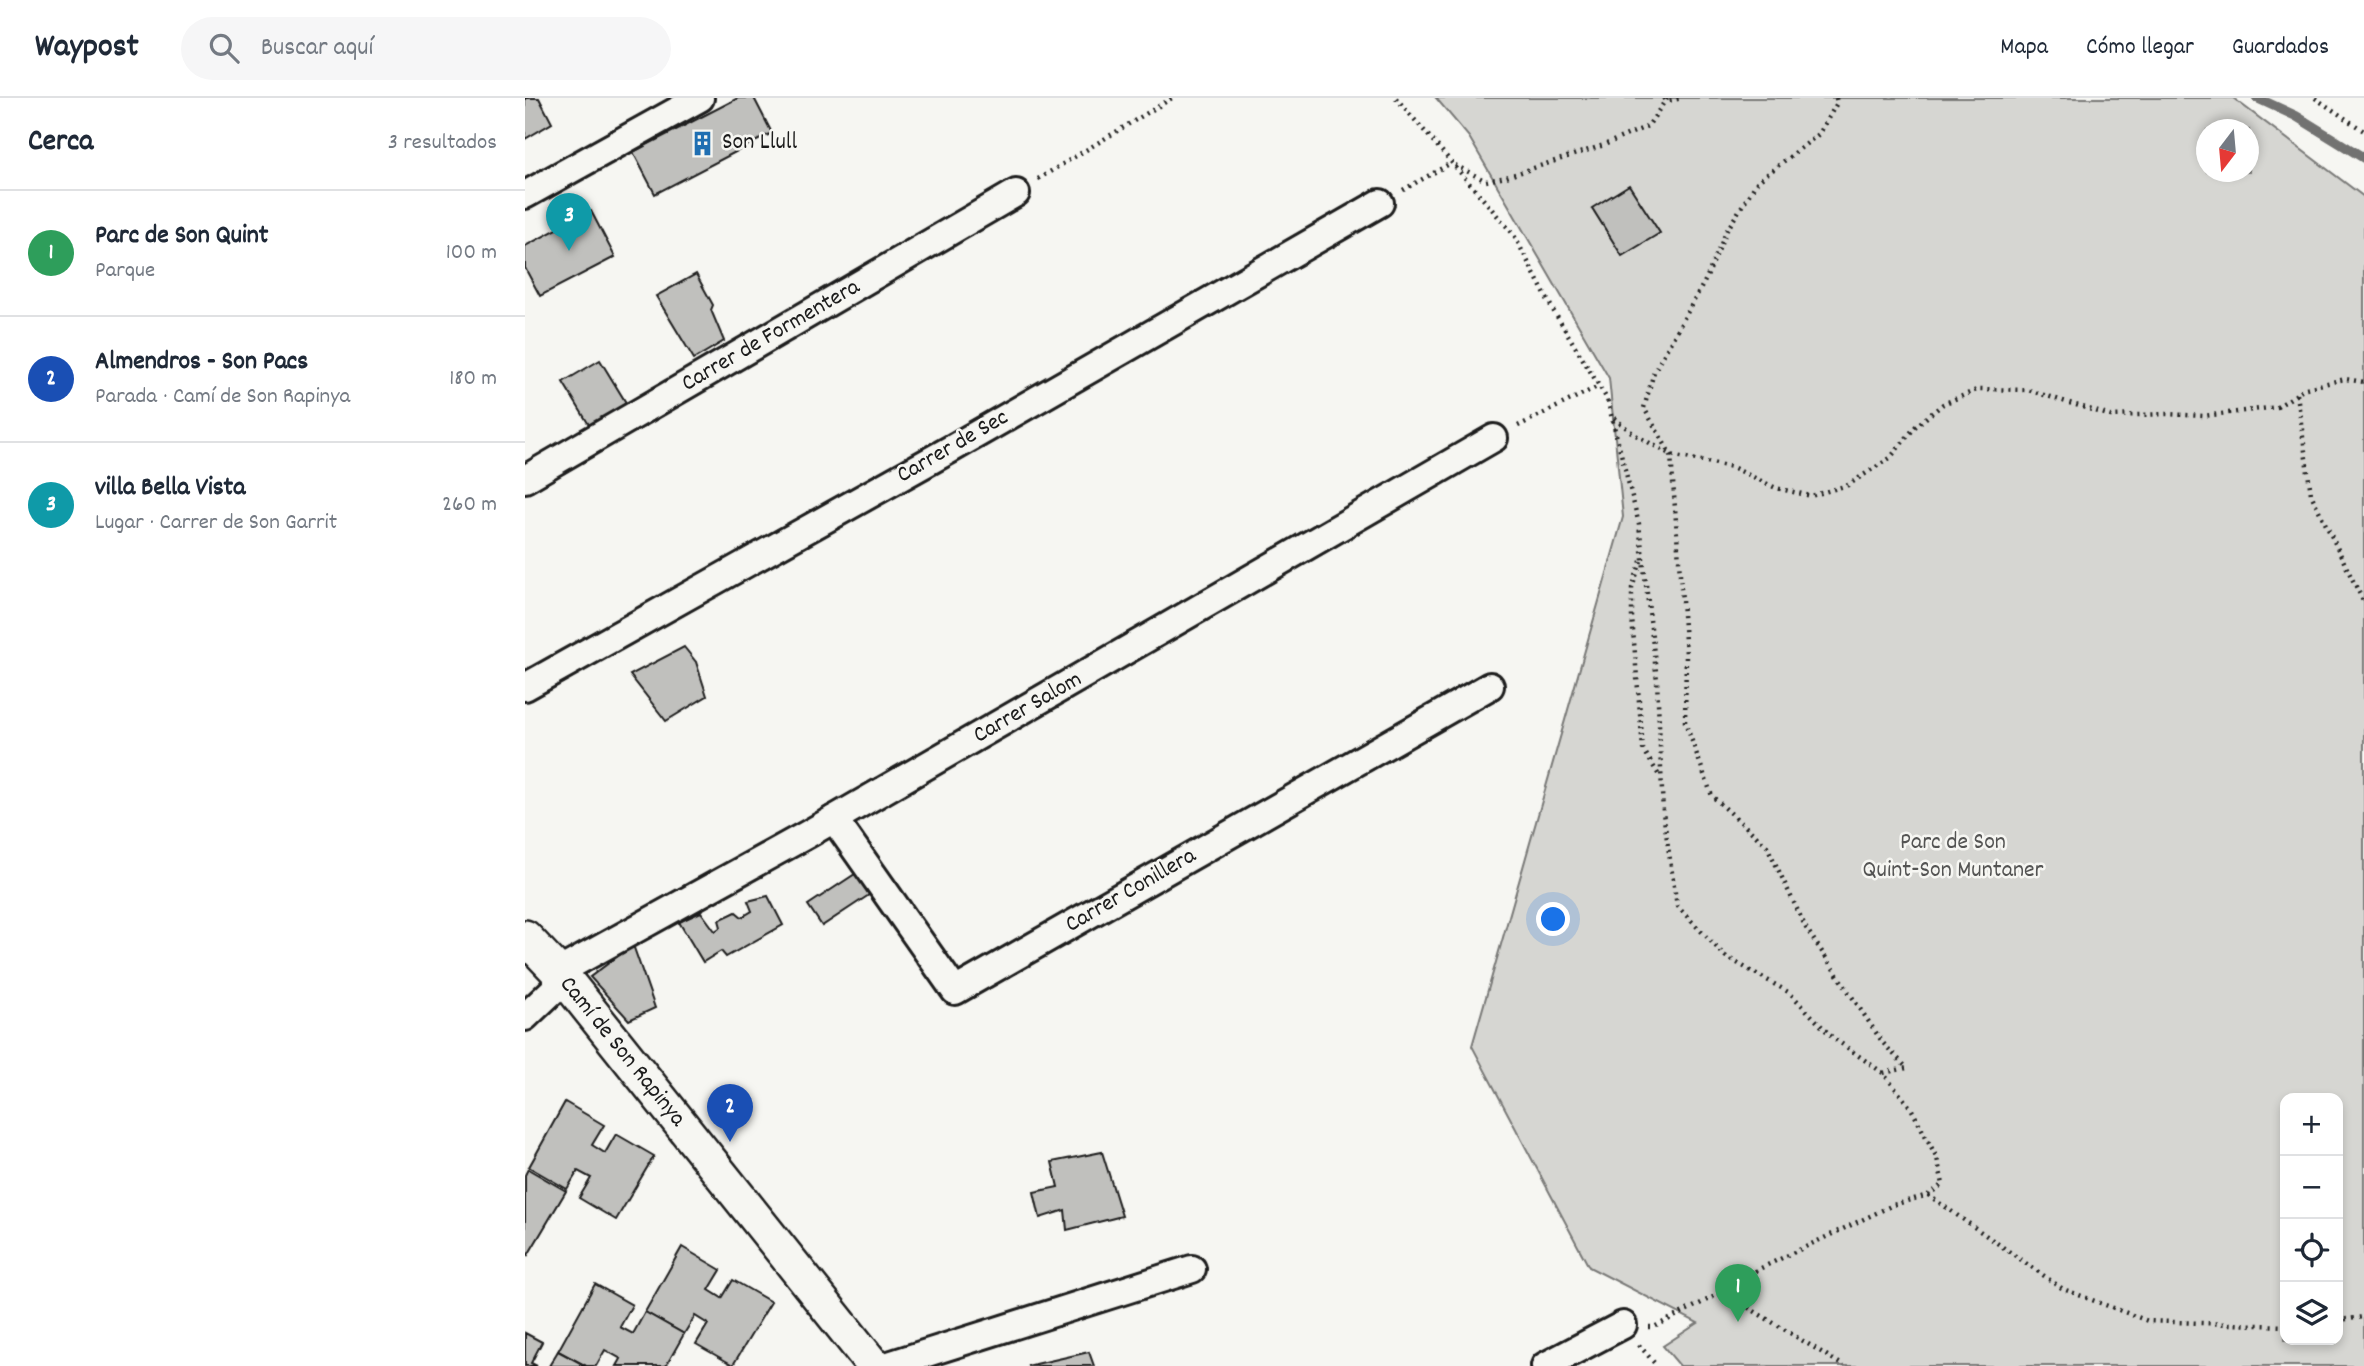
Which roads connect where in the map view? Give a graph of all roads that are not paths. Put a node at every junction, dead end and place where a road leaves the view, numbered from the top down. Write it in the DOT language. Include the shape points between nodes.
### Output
graph roads {
  1 [pos="700,98"];
  2 [pos="1016,192"];
  3 [pos="525,195"];
  4 [pos="1380,203"];
  5 [pos="1494,438"];
  6 [pos="525,479"];
  7 [pos="1490,686"];
  8 [pos="525,687"];
  9 [pos="834,819"];
  10 [pos="525,937"];
  11 [pos="562,976"];
  12 [pos="525,1017"];
  13 [pos="1192,1269"];
  14 [pos="1623,1325"];
  15 [pos="874,1366"];
  16 [pos="886,1366"];
  17 [pos="1545,1366"];
  1 -- 3 [label="street"];
  2 -- 6 [label="street, Carrer de Formentera"];
  4 -- 8 [label="street, Carrer de Sec"];
  5 -- 9 [label="street, Carrer Salom"];
  7 -- 9 [label="street, Carrer Conillera" via="955,991"];
  9 -- 11 [label="street, Carrer Salom"];
  10 -- 11 [label="street, Camí de Son Rapinya"];
  11 -- 12 [label="street, Carrer Salom"];
  11 -- 15 [label="street, Camí de Son Rapinya"];
  13 -- 16 [label="street"];
  14 -- 17 [label="street"];
}
